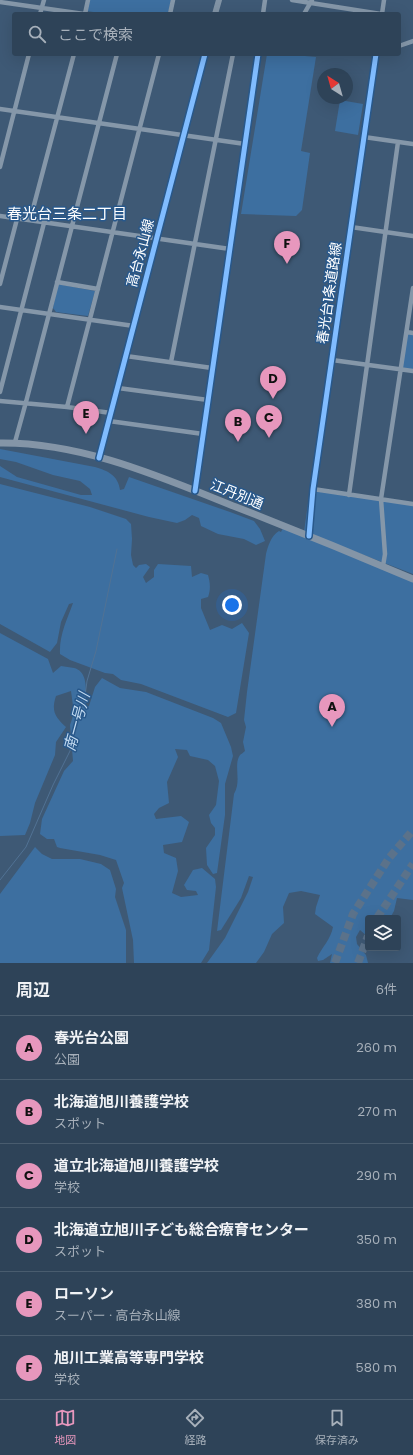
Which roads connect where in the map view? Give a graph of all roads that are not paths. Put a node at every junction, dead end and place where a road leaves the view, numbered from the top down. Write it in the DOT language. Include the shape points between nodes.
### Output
graph roads {
  1 [pos="44,0"];
  2 [pos="88,0"];
  3 [pos="173,0"];
  4 [pos="219,0"];
  5 [pos="265,0"];
  6 [pos="292,0"];
  7 [pos="384,0"];
  8 [pos="0,2"];
  9 [pos="311,2"];
  10 [pos="42,8"];
  11 [pos="41,12"];
  12 [pos="70,12"];
  13 [pos="85,12"];
  14 [pos="170,12"];
  15 [pos="216,12"];
  16 [pos="263,12"];
  17 [pos="305,12"];
  18 [pos="369,12"];
  19 [pos="381,12"];
  20 [pos="413,41"];
  21 [pos="401,45"];
  22 [pos="29,56"];
  23 [pos="73,56"];
  24 [pos="116,56"];
  25 [pos="158,56"];
  26 [pos="203,56"];
  27 [pos="233,56"];
  28 [pos="258,56"];
  29 [pos="376,56"];
  30 [pos="0,109"];
  31 [pos="15,111"];
  32 [pos="57,117"];
  33 [pos="99,123"];
  34 [pos="140,129"];
  35 [pos="183,134"];
  36 [pos="364,137"];
  37 [pos="215,140"];
  38 [pos="398,142"];
  39 [pos="245,144"];
  40 [pos="413,144"];
  41 [pos="0,167"];
  42 [pos="0,216"];
  43 [pos="17,219"];
  44 [pos="30,220"];
  45 [pos="44,223"];
  46 [pos="72,227"];
  47 [pos="351,227"];
  48 [pos="113,232"];
  49 [pos="386,232"];
  50 [pos="413,236"];
  51 [pos="157,238"];
  52 [pos="194,244"];
  53 [pos="230,249"];
  54 [pos="57,282"];
  55 [pos="0,284"];
  56 [pos="413,288"];
  57 [pos="98,289"];
  58 [pos="0,307"];
  59 [pos="21,310"];
  60 [pos="49,314"];
  61 [pos="90,320"];
  62 [pos="134,326"];
  63 [pos="407,332"];
  64 [pos="413,333"];
  65 [pos="126,356"];
  66 [pos="332,360"];
  67 [pos="171,362"];
  68 [pos="367,364"];
  69 [pos="212,368"];
  70 [pos="402,370"];
  71 [pos="413,371"];
  72 [pos="118,388"];
  73 [pos="0,392"];
  74 [pos="208,400"];
  75 [pos="0,401"];
  76 [pos="26,402"];
  77 [pos="67,406"];
  78 [pos="111,413"];
  79 [pos="109,421"];
  80 [pos="203,434"];
  81 [pos="0,442"];
  82 [pos="15,442"];
  83 [pos="98,458"];
  84 [pos="313,489"];
  85 [pos="195,491"];
  86 [pos="349,495"];
  87 [pos="381,499"];
  88 [pos="413,504"];
  89 [pos="309,536"];
  90 [pos="383,566"];
  91 [pos="413,579"];
  1 -- 10 [label="street"];
  2 -- 13 [label="street"];
  3 -- 14 [label="street"];
  4 -- 15 [label="street"];
  5 -- 16 [label="street"];
  6 -- 9 [label="street"];
  7 -- 19 [label="street"];
  8 -- 10 [label="street"];
  9 -- 17 [label="street"];
  9 -- 18 [label="street"];
  10 -- 11 [label="street"];
  10 -- 12 [label="street"];
  20 -- 21 [label="street"];
  22 -- 31 [label="street"];
  23 -- 32 [label="street"];
  24 -- 33 [label="street"];
  25 -- 34 [label="street"];
  26 -- 35 [label="street, 高台永山線"];
  27 -- 37 [label="street"];
  28 -- 39 [label="street"];
  29 -- 36 [label="street, 春光台1条道路線"];
  30 -- 31 [label="street"];
  31 -- 32 [label="street"];
  31 -- 41 [label="street"];
  32 -- 33 [label="street"];
  32 -- 44 [label="street"];
  33 -- 34 [label="street"];
  33 -- 46 [label="street"];
  34 -- 35 [label="street"];
  34 -- 48 [label="street"];
  35 -- 37 [label="street"];
  35 -- 51 [label="street, 高台永山線"];
  36 -- 38 [label="street"];
  36 -- 47 [label="street, 春光台1条道路線"];
  37 -- 39 [label="street"];
  37 -- 52 [label="street"];
  38 -- 40 [label="street"];
  38 -- 49 [label="street"];
  39 -- 53 [label="street"];
  42 -- 43 [label="street"];
  43 -- 44 [label="street"];
  43 -- 55 [label="street"];
  44 -- 45 [label="street"];
  45 -- 46 [label="street"];
  45 -- 59 [label="street"];
  46 -- 48 [label="street"];
  46 -- 54 [label="street"];
  47 -- 49 [label="street"];
  47 -- 66 [label="street, 春光台1条道路線"];
  48 -- 51 [label="street"];
  48 -- 57 [label="street"];
  49 -- 50 [label="street"];
  49 -- 68 [label="street"];
  51 -- 52 [label="street"];
  51 -- 62 [label="street, 高台永山線"];
  52 -- 53 [label="street"];
  52 -- 67 [label="street"];
  53 -- 69 [label="street"];
  54 -- 57 [label="street"];
  54 -- 60 [label="street"];
  56 -- 63 [label="street"];
  57 -- 61 [label="street"];
  58 -- 59 [label="street"];
  59 -- 60 [label="street"];
  59 -- 73 [label="street"];
  60 -- 61 [label="street"];
  60 -- 76 [label="street"];
  61 -- 62 [label="street"];
  61 -- 77 [label="street"];
  62 -- 65 [label="street, 高台永山線"];
  63 -- 64 [label="street"];
  63 -- 70 [label="street"];
  65 -- 67 [label="street"];
  65 -- 72 [label="street, 高台永山線"];
  66 -- 68 [label="street"];
  66 -- 84 [label="street, 春光台1条道路線"];
  67 -- 69 [label="street"];
  68 -- 70 [label="street"];
  68 -- 86 [label="street"];
  69 -- 74 [label="street"];
  70 -- 71 [label="street"];
  70 -- 87 [label="street"];
  72 -- 74 [label="street"];
  72 -- 78 [label="street, 高台永山線"];
  74 -- 80 [label="street"];
  75 -- 76 [label="street"];
  76 -- 77 [label="street"];
  76 -- 82 [label="street"];
  77 -- 78 [label="street"];
  78 -- 79 [label="street, 高台永山線"];
  79 -- 80 [label="street"];
  79 -- 83 [label="street, 高台永山線"];
  80 -- 85 [label="street"];
  81 -- 82 [label="main road, 江丹別通"];
  82 -- 83 [label="main road, 江丹別通" via="59,448"];
  83 -- 85 [label="main road, 江丹別通" via="134,467"];
  84 -- 86 [label="street"];
  84 -- 89 [label="street, 春光台1条道路線"];
  85 -- 89 [label="main road, 江丹別通"];
  86 -- 87 [label="street"];
  87 -- 88 [label="street"];
  87 -- 90 [label="street" via="385,554"];
  89 -- 90 [label="main road, 江丹別通"];
  90 -- 91 [label="main road, 江丹別通"];
}
